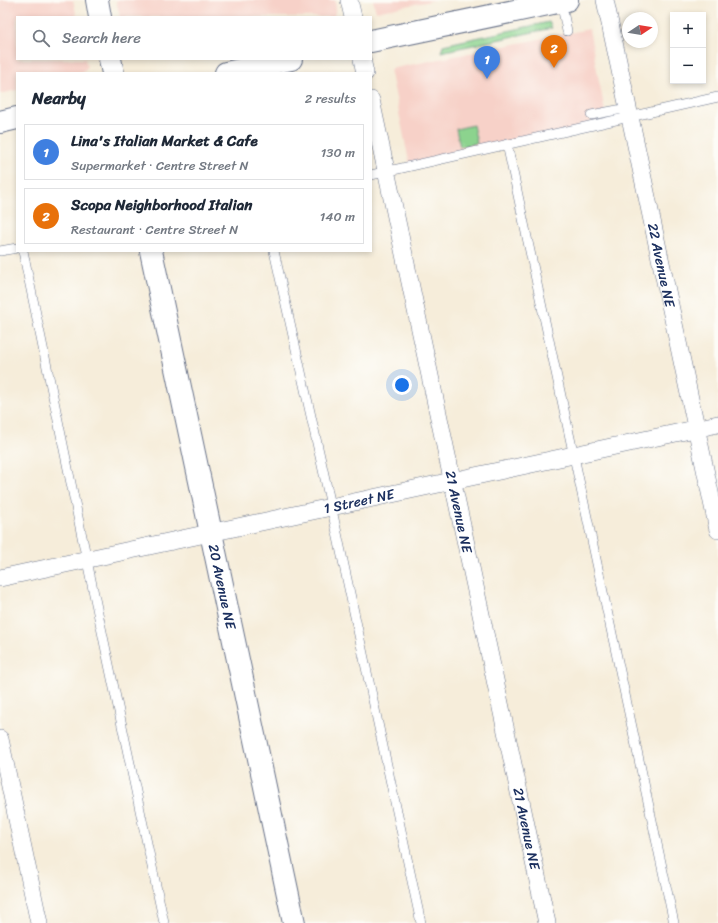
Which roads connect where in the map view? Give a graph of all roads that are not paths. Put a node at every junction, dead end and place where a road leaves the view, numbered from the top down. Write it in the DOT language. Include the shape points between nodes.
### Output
graph roads {
  1 [pos="97,0"];
  2 [pos="349,0"];
  3 [pos="605,0"];
  4 [pos="564,1"];
  5 [pos="100,16"];
  6 [pos="353,16"];
  7 [pos="567,31"];
  8 [pos="372,41"];
  9 [pos="110,60"];
  10 [pos="286,60"];
  11 [pos="362,60"];
  12 [pos="113,72"];
  13 [pos="231,72"];
  14 [pos="365,72"];
  15 [pos="718,97"];
  16 [pos="372,109"];
  17 [pos="629,112"];
  18 [pos="591,115"];
  19 [pos="16,118"];
  20 [pos="0,122"];
  21 [pos="507,144"];
  22 [pos="379,173"];
  23 [pos="16,248"];
  24 [pos="0,252"];
  25 [pos="22,252"];
  26 [pos="151,252"];
  27 [pos="274,252"];
  28 [pos="718,424"];
  29 [pos="696,428"];
  30 [pos="574,455"];
  31 [pos="453,481"];
  32 [pos="331,507"];
  33 [pos="718,530"];
  34 [pos="210,532"];
  35 [pos="87,559"];
  36 [pos="0,578"];
  37 [pos="0,739"];
  38 [pos="39,923"];
  39 [pos="164,923"];
  40 [pos="294,923"];
  41 [pos="421,923"];
  42 [pos="547,923"];
  43 [pos="674,923"];
  1 -- 5 [label="street"];
  2 -- 6 [label="street"];
  3 -- 17 [label="street, 22 Avenue NE"];
  4 -- 7 [label="lane"];
  4 -- 8 [label="street"];
  9 -- 12 [label="street"];
  10 -- 13 [label="street"];
  11 -- 14 [label="street"];
  15 -- 17 [label="lane"];
  16 -- 22 [label="street, 21 Avenue NE"];
  17 -- 18 [label="lane"];
  17 -- 21 [label="lane"];
  17 -- 29 [label="street, 22 Avenue NE"];
  19 -- 20 [label="street"];
  21 -- 22 [label="lane"];
  21 -- 30 [label="lane"];
  22 -- 31 [label="street, 21 Avenue NE"];
  23 -- 24 [label="lane"];
  25 -- 35 [label="lane"];
  26 -- 34 [label="street, 20 Avenue NE"];
  27 -- 32 [label="lane"];
  28 -- 29 [label="street, 1 Street NE"];
  29 -- 30 [label="street, 1 Street NE"];
  29 -- 33 [label="street, 22 Avenue NE"];
  30 -- 31 [label="street, 1 Street NE"];
  30 -- 43 [label="lane"];
  31 -- 32 [label="street, 1 Street NE"];
  31 -- 42 [label="street, 21 Avenue NE"];
  32 -- 34 [label="street, 1 Street NE"];
  32 -- 41 [label="lane"];
  34 -- 35 [label="street, 1 Street NE"];
  34 -- 40 [label="street, 20 Avenue NE"];
  35 -- 36 [label="street, 1 Street NE"];
  35 -- 39 [label="lane"];
  37 -- 38 [label="street"];
}
